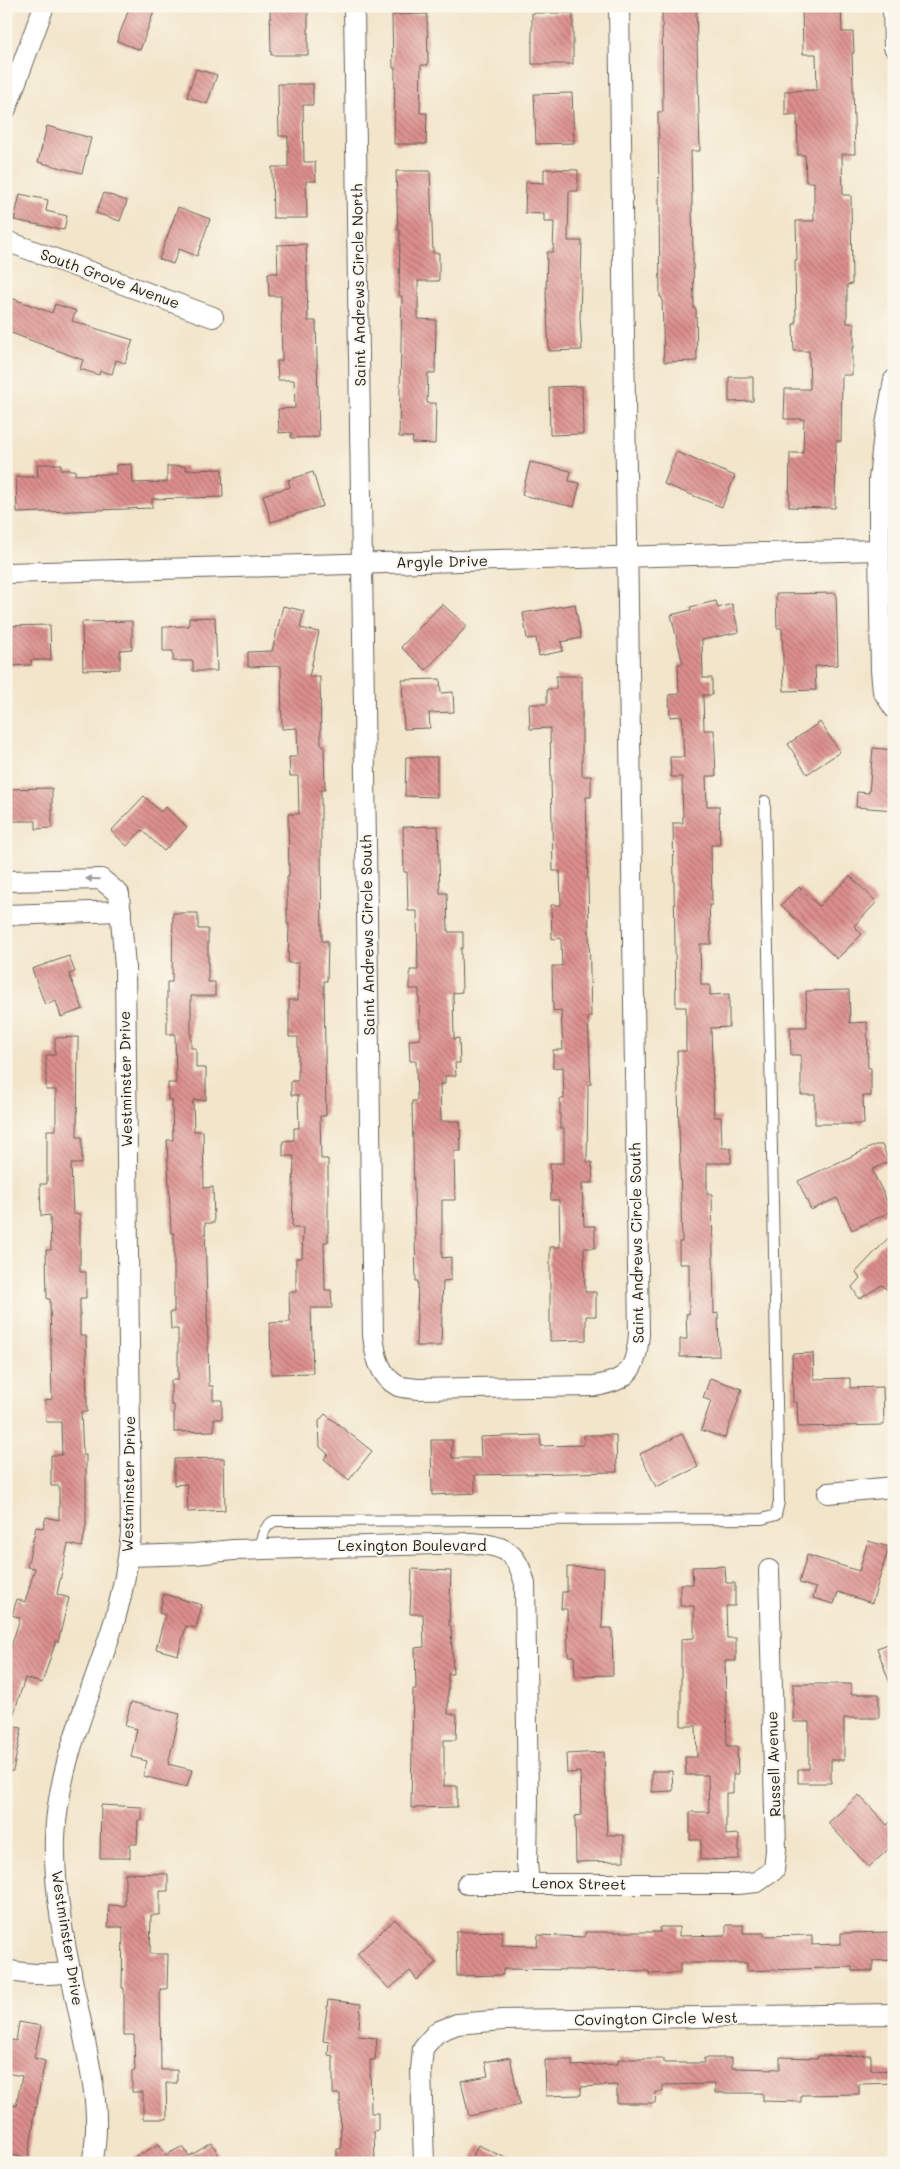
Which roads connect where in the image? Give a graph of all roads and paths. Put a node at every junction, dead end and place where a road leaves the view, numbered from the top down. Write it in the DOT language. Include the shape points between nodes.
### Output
graph roads {
  1 [pos="44,6"];
  2 [pos="354,6"];
  3 [pos="619,6"];
  4 [pos="893,6"];
  5 [pos="894,47"];
  6 [pos="6,110"];
  7 [pos="6,241"];
  8 [pos="213,317"];
  9 [pos="894,380"];
  10 [pos="879,550"];
  11 [pos="628,557"];
  12 [pos="363,564"];
  13 [pos="6,573"];
  14 [pos="894,708"];
  15 [pos="765,801"];
  16 [pos="6,881"];
  17 [pos="121,911"];
  18 [pos="6,915"];
  19 [pos="894,1487"];
  20 [pos="828,1493"];
  21 [pos="259,1549"];
  22 [pos="128,1556"];
  23 [pos="769,1570"];
  24 [pos="529,1883"];
  25 [pos="466,1884"];
  26 [pos="691,1884"];
  27 [pos="6,1970"];
  28 [pos="71,1972"];
  29 [pos="894,2014"];
  30 [pos="92,2163"];
  31 [pos="424,2163"];
  1 -- 6 [label="street"];
  2 -- 12 [label="street, Saint Andrews Circle North"];
  3 -- 11 [label="street"];
  4 -- 5 [label="street"];
  7 -- 8 [label="street, South Grove Avenue"];
  9 -- 10 [label="street" via="880,471"];
  10 -- 11 [label="street, Argyle Drive"];
  10 -- 14 [label="street" via="881,670 883,691"];
  11 -- 12 [label="street, Argyle Drive"];
  11 -- 12 [label="street, Saint Andrews Circle South" via="638,1354 629,1372 614,1384 585,1387 418,1389 399,1386 383,1373 375,1355"];
  12 -- 13 [label="street, Argyle Drive"];
  15 -- 21 [label="lane" via="779,1502 776,1515 762,1519 274,1521 263,1532"];
  17 -- 16 [label="street, Westminster Drive, one-way" via="119,894 101,879"];
  17 -- 18 [label="street"];
  17 -- 22 [label="street, Westminster Drive" via="125,967 132,1511"];
  19 -- 20 [label="street"];
  21 -- 22 [label="street, Lexington Boulevard"];
  21 -- 24 [label="street, Lexington Boulevard" via="489,1544 507,1551 521,1566 526,1605"];
  22 -- 28 [label="street, Westminster Drive" via="114,1620 70,1747 60,1792 55,1853 58,1896"];
  23 -- 26 [label="street, Russell Avenue" via="774,1870 757,1882"];
  24 -- 25 [label="street, Lenox Street"];
  24 -- 26 [label="street, Lenox Street"];
  27 -- 28 [label="street" via="35,1975"];
  28 -- 30 [label="street, Westminster Drive" via="95,2092 96,2135"];
  29 -- 31 [label="street, Covington Circle West" via="457,2024 437,2032 424,2048 421,2070"];
}
